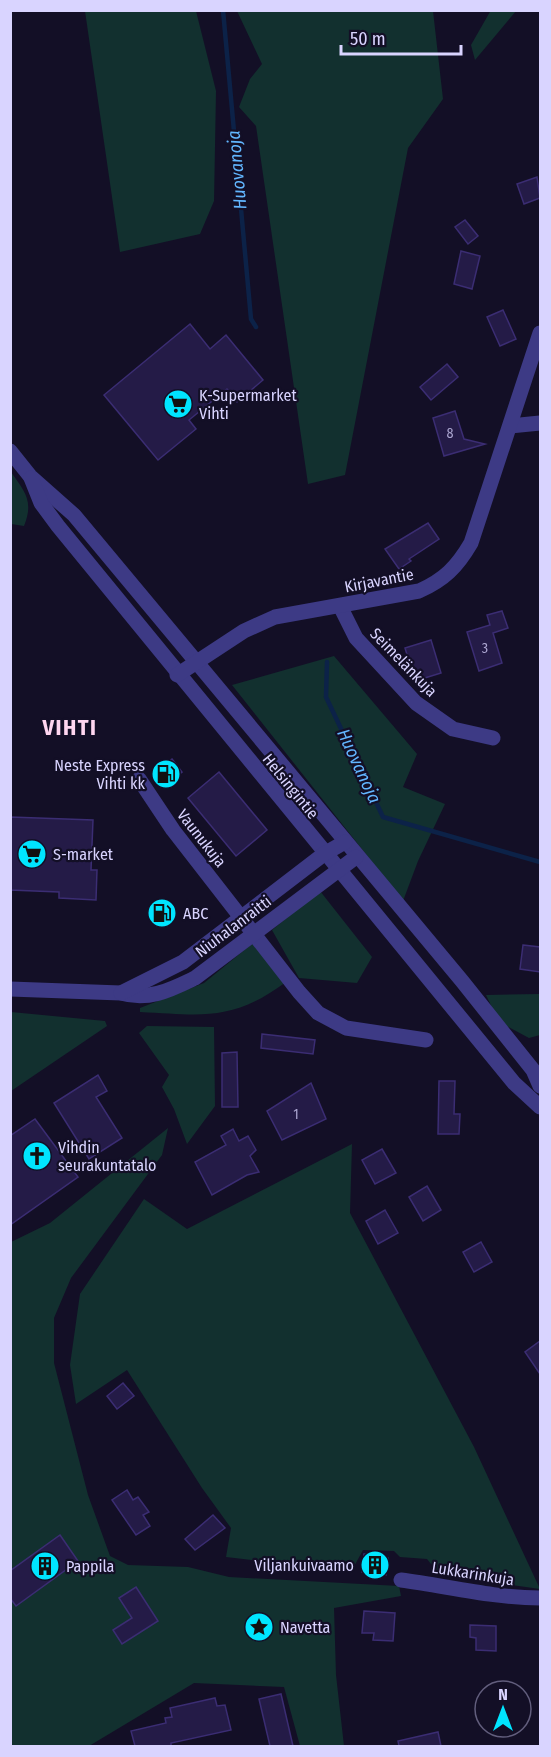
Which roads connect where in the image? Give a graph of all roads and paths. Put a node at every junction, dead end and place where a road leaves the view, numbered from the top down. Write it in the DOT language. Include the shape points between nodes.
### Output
graph roads {
  1 [pos="540,333"];
  2 [pos="540,423"];
  3 [pos="510,426"];
  4 [pos="10,451"];
  5 [pos="30,476"];
  6 [pos="340,606"];
  7 [pos="196,660"];
  8 [pos="177,675"];
  9 [pos="492,738"];
  10 [pos="139,779"];
  11 [pos="345,842"];
  12 [pos="324,854"];
  13 [pos="356,857"];
  14 [pos="338,871"];
  15 [pos="241,916"];
  16 [pos="254,933"];
  17 [pos="10,989"];
  18 [pos="121,993"];
  19 [pos="426,1040"];
  20 [pos="537,1067"];
  21 [pos="514,1083"];
  22 [pos="540,1086"];
  23 [pos="540,1107"];
  24 [pos="401,1580"];
  25 [pos="540,1598"];
  1 -- 3 [label="street, Kirjavantie"];
  2 -- 3 [label="street"];
  3 -- 6 [label="street, Kirjavantie" via="471,543 458,565 441,582 419,591"];
  4 -- 5 [label="street, Helsingintie"];
  5 -- 7 [label="street, Helsingintie" via="74,514"];
  5 -- 8 [label="street, Helsingintie" via="41,503"];
  6 -- 7 [label="street, Kirjavantie" via="275,617"];
  6 -- 9 [label="street, Seimelänkuja" via="356,638 416,704 453,729"];
  7 -- 8 [label="street, Kirjavantie"];
  7 -- 11 [label="street, Helsingintie"];
  8 -- 12 [label="street, Helsingintie"];
  10 -- 15 [label="street, Vaunukuja" via="160,813"];
  11 -- 12 [label="street, Niuhalanraitti"];
  11 -- 13 [label="street, Helsingintie"];
  12 -- 14 [label="street, Helsingintie"];
  12 -- 15 [label="street, Niuhalanraitti"];
  13 -- 14 [label="street, Niuhalanraitti"];
  13 -- 20 [label="street, Helsingintie"];
  14 -- 16 [label="street, Niuhalanraitti"];
  14 -- 21 [label="street, Helsingintie"];
  15 -- 16 [label="street, Vaunukuja"];
  15 -- 18 [label="street, Niuhalanraitti" via="183,962"];
  16 -- 18 [label="street, Niuhalanraitti" via="195,978 165,993 138,998"];
  16 -- 19 [label="street, Vaunukuja" via="318,1013 346,1028"];
  17 -- 18 [label="street, Niuhalanraitti"];
  20 -- 21 [label="street"];
  20 -- 22 [label="street, Helsingintie"];
  21 -- 23 [label="street, Helsingintie"];
  24 -- 25 [label="street, Lukkarinkuja" via="511,1598"];
}
